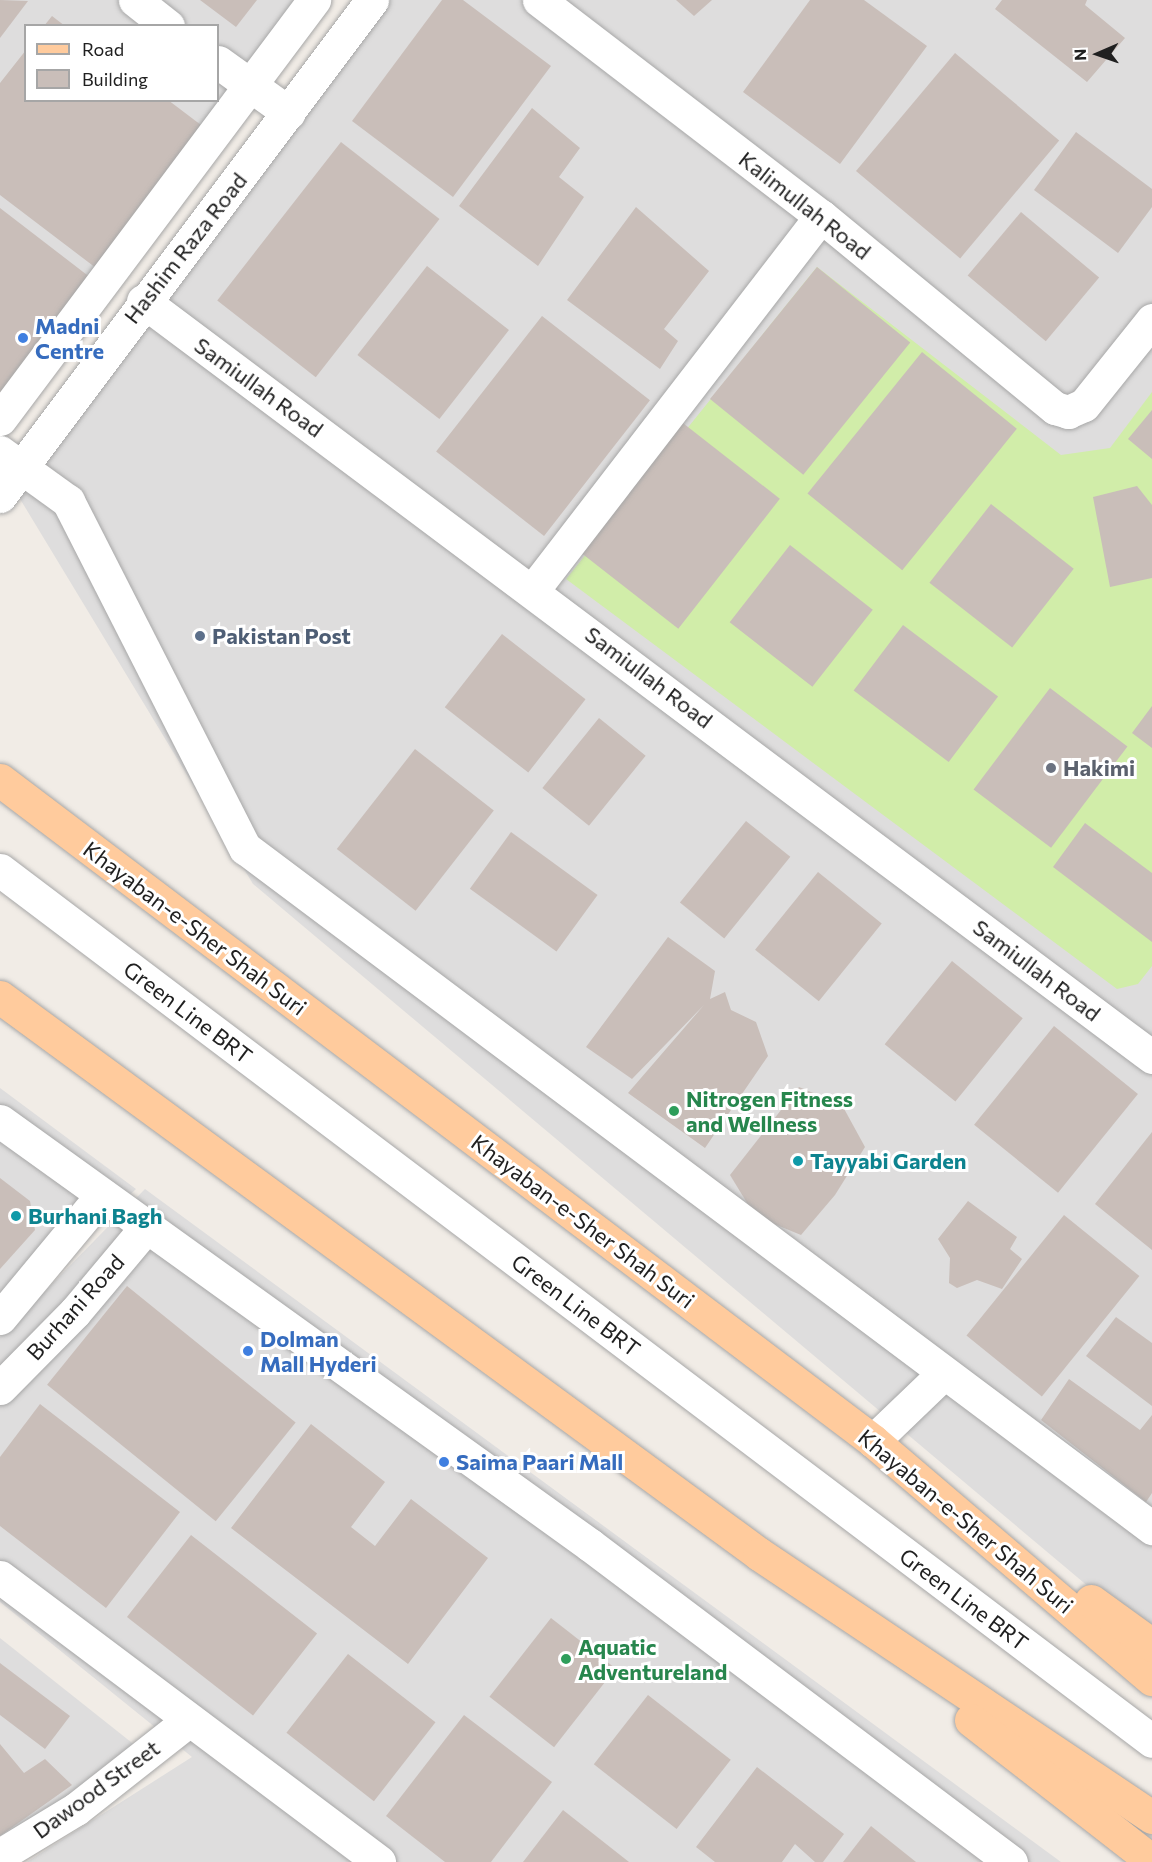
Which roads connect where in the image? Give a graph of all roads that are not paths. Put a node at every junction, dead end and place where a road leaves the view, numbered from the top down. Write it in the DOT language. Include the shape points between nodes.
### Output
graph roads {
  1 [pos="135,0"];
  2 [pos="314,0"];
  3 [pos="372,0"];
  4 [pos="539,0"];
  5 [pos="165,24"];
  6 [pos="219,63"];
  7 [pos="249,86"];
  8 [pos="289,113"];
  9 [pos="821,216"];
  10 [pos="143,301"];
  11 [pos="1152,320"];
  12 [pos="0,419"];
  13 [pos="11,459"];
  14 [pos="0,496"];
  15 [pos="533,590"];
  16 [pos="0,780"];
  17 [pos="0,870"];
  18 [pos="0,997"];
  19 [pos="1148,1046"];
  20 [pos="0,1121"];
  21 [pos="102,1195"];
  22 [pos="148,1225"];
  23 [pos="0,1318"];
  24 [pos="944,1373"];
  25 [pos="0,1388"];
  26 [pos="873,1441"];
  27 [pos="903,1464"];
  28 [pos="1152,1528"];
  29 [pos="759,1554"];
  30 [pos="0,1577"];
  31 [pos="1152,1645"];
  32 [pos="1152,1679"];
  33 [pos="189,1720"];
  34 [pos="1152,1741"];
  35 [pos="1152,1816"];
  36 [pos="0,1855"];
  37 [pos="1152,1861"];
  38 [pos="379,1862"];
  39 [pos="1011,1862"];
  1 -- 5 [label="street"];
  2 -- 7 [label="street, Hashim Raza Road"];
  3 -- 8 [label="street, Hashim Raza Road"];
  4 -- 9 [label="street, Kalimullah Road"];
  6 -- 7 [label="street"];
  7 -- 8 [label="street"];
  7 -- 12 [label="street, Hashim Raza Road"];
  8 -- 10 [label="street, Hashim Raza Road"];
  9 -- 11 [label="street, Kalimullah Road" via="1055,408 1068,412 1084,405"];
  9 -- 15 [label="street"];
  10 -- 13 [label="street, Hashim Raza Road"];
  10 -- 15 [label="street, Samiullah Road"];
  13 -- 14 [label="street, Hashim Raza Road"];
  13 -- 24 [label="street" via="68,501 245,848"];
  15 -- 19 [label="street, Samiullah Road"];
  16 -- 26 [label="main road, Khayaban-e-Sher Shah Suri"];
  17 -- 34 [label="street, Green Line BRT"];
  18 -- 29 [label="main road"];
  20 -- 21 [label="street"];
  21 -- 22 [label="street"];
  21 -- 23 [label="street"];
  22 -- 25 [label="street, Burhani Road" via="75,1312"];
  22 -- 39 [label="street" via="590,1545"];
  24 -- 26 [label="street"];
  24 -- 28 [label="street"];
  26 -- 27 [label="main road, Khayaban-e-Sher Shah Suri"];
  27 -- 31 [label="main road"];
  27 -- 32 [label="main road, Khayaban-e-Sher Shah Suri"];
  29 -- 35 [label="main road"];
  29 -- 37 [label="main road"];
  30 -- 33 [label="street"];
  33 -- 36 [label="street, Dawood Street" via="76,1809"];
  33 -- 38 [label="street"];
}
